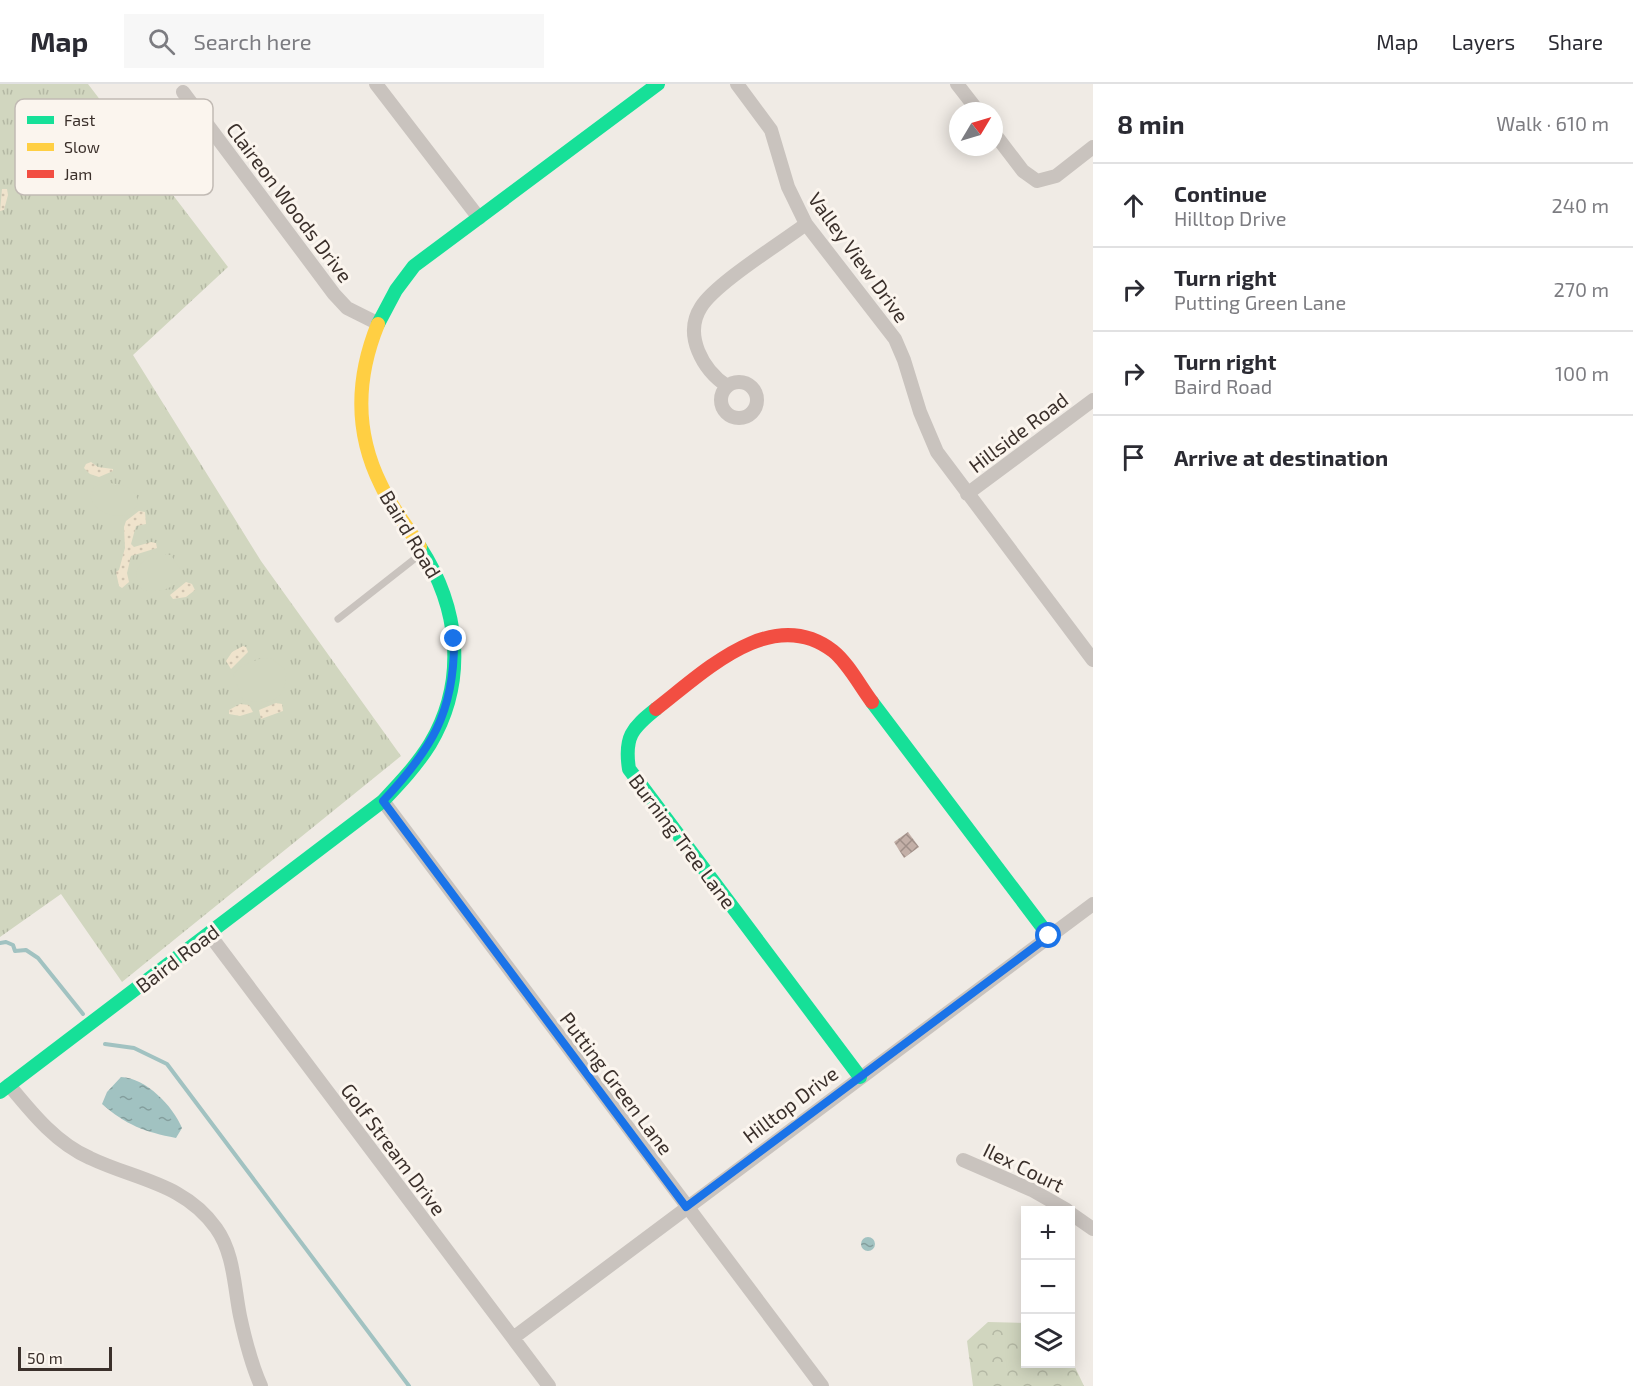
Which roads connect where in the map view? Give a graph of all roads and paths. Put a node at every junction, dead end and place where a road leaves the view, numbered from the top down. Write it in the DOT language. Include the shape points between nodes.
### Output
graph roads {
  1 [pos="376,84"];
  2 [pos="658,84"];
  3 [pos="737,84"];
  4 [pos="957,84"];
  5 [pos="183,92"];
  6 [pos="188,99"];
  7 [pos="971,102"];
  8 [pos="213,132"];
  9 [pos="1003,145"];
  10 [pos="1093,147"];
  11 [pos="479,218"];
  12 [pos="806,224"];
  13 [pos="377,323"];
  14 [pos="728,386"];
  15 [pos="1093,400"];
  16 [pos="967,494"];
  17 [pos="424,552"];
  18 [pos="338,619"];
  19 [pos="1092,657"];
  20 [pos="383,801"];
  21 [pos="1093,904"];
  22 [pos="209,934"];
  23 [pos="1049,936"];
  24 [pos="860,1077"];
  25 [pos="5,1088"];
  26 [pos="963,1160"];
  27 [pos="1060,1206"];
  28 [pos="686,1207"];
  29 [pos="1075,1216"];
  30 [pos="1093,1229"];
  31 [pos="513,1338"];
  32 [pos="261,1386"];
  33 [pos="549,1386"];
  34 [pos="822,1386"];
  1 -- 11 [label="street"];
  2 -- 11 [label="street, Baird Road"];
  3 -- 12 [label="street, Valley View Drive" via="771,130 788,187"];
  4 -- 7 [label="street"];
  5 -- 6 [label="street, Claireon Woods Drive"];
  8 -- 13 [label="street, Claireon Woods Drive" via="334,294 347,308"];
  9 -- 10 [label="street" via="1023,171 1037,181 1056,176"];
  11 -- 13 [label="street, Baird Road" via="414,266 393,289"];
  12 -- 14 [label="street" via="711,295 696,316 694,340 699,355 716,379"];
  12 -- 16 [label="street, Valley View Drive" via="895,339 928,434"];
  13 -- 17 [label="street, Baird Road" via="360,384 360,429 381,484"];
  15 -- 16 [label="street, Hillside Road"];
  16 -- 19 [label="street, Valley View Drive"];
  17 -- 18 [label="lane"];
  17 -- 20 [label="street, Baird Road" via="441,581 450,609 454,639 451,687 436,734 412,770"];
  20 -- 22 [label="street, Baird Road"];
  20 -- 28 [label="street, Putting Green Lane"];
  21 -- 23 [label="street, Hilltop Drive"];
  22 -- 25 [label="street, Baird Road"];
  22 -- 31 [label="street, Golf Stream Drive"];
  23 -- 24 [label="street, Hilltop Drive"];
  23 -- 24 [label="street, Burning Tree Lane" via="834,652 820,642 788,632 770,634 737,648 633,728 627,740 629,769"];
  24 -- 28 [label="street, Hilltop Drive"];
  25 -- 32 [label="street" via="75,1151 171,1189 211,1222 229,1254 241,1317"];
  26 -- 27 [label="street, Ilex Court"];
  28 -- 31 [label="street, Hilltop Drive"];
  28 -- 34 [label="street, Putting Green Lane"];
  29 -- 30 [label="street, Ilex Court"];
  31 -- 33 [label="street, Golf Stream Drive"];
}
